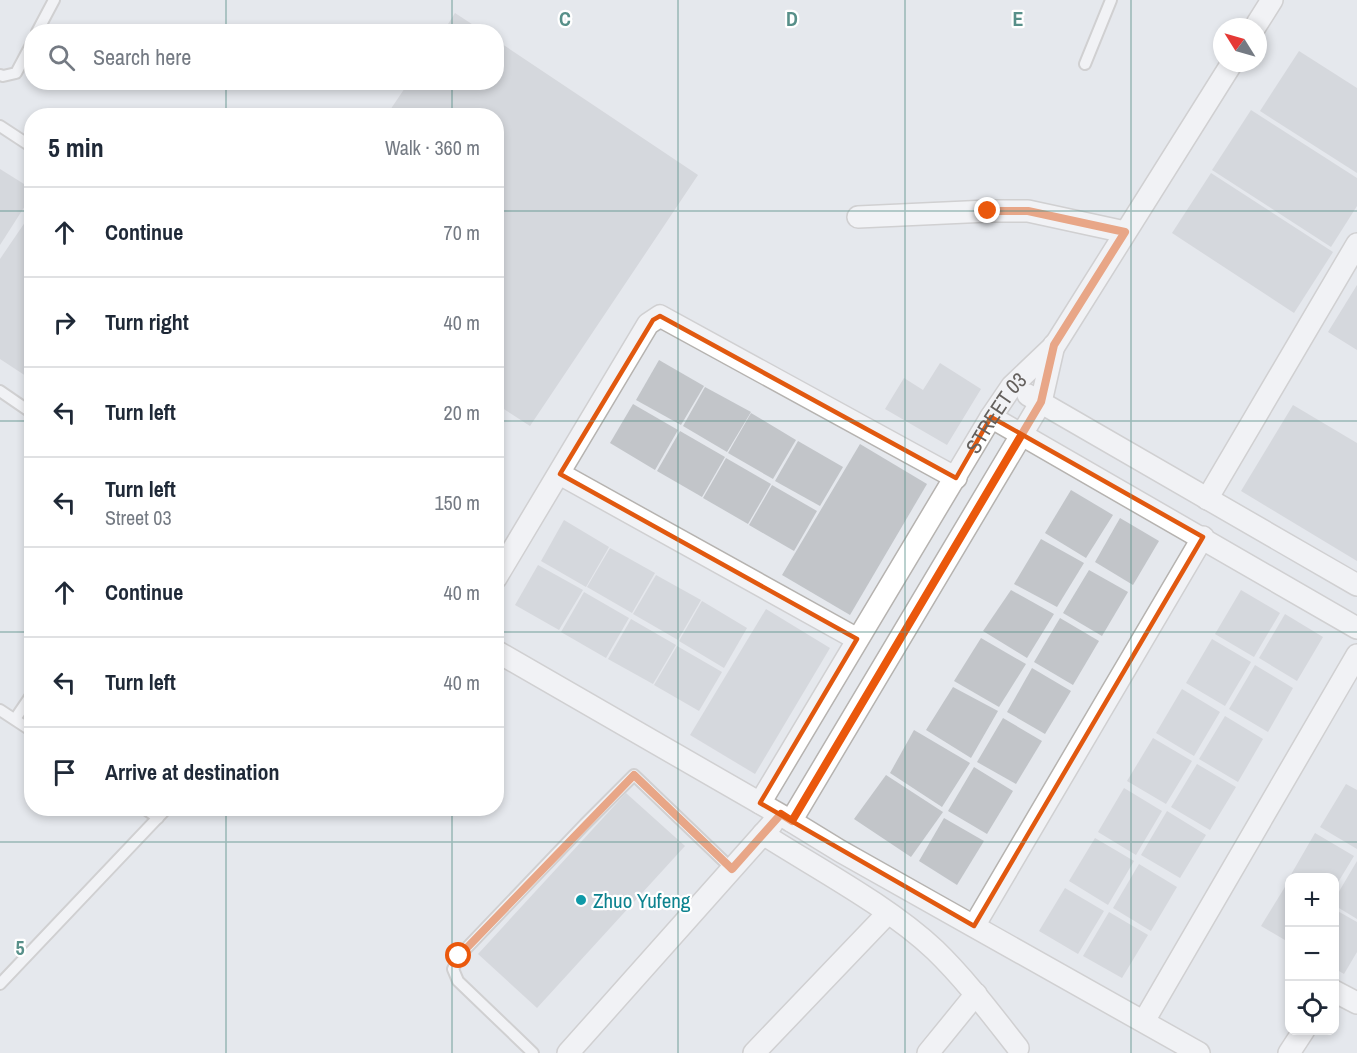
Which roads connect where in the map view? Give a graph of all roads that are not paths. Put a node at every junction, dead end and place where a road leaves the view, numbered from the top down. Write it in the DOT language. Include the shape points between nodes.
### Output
graph roads {
  1 [pos="54,0"];
  2 [pos="1111,0"];
  3 [pos="1272,0"];
  4 [pos="1261,18"];
  5 [pos="41,24"];
  6 [pos="24,58"];
  7 [pos="1085,64"];
  8 [pos="1226,72"];
  9 [pos="0,75"];
  10 [pos="0,126"];
  11 [pos="24,142"];
  12 [pos="858,217"];
  13 [pos="1125,232"];
  14 [pos="1357,244"];
  15 [pos="1054,345"];
  16 [pos="1012,386"];
  17 [pos="0,391"];
  18 [pos="1041,402"];
  19 [pos="24,407"];
  20 [pos="991,417"];
  21 [pos="1021,434"];
  22 [pos="560,474"];
  23 [pos="956,478"];
  24 [pos="1207,499"];
  25 [pos="1203,537"];
  26 [pos="504,565"];
  27 [pos="1357,585"];
  28 [pos="1357,628"];
  29 [pos="857,639"];
  30 [pos="1357,655"];
  31 [pos="504,656"];
  32 [pos="24,706"];
  33 [pos="1,712"];
  34 [pos="15,719"];
  35 [pos="24,725"];
  36 [pos="760,803"];
  37 [pos="155,816"];
  38 [pos="158,818"];
  39 [pos="786,818"];
  40 [pos="763,834"];
  41 [pos="732,869"];
  42 [pos="888,913"];
  43 [pos="974,926"];
  44 [pos="0,984"];
  45 [pos="1339,993"];
  46 [pos="976,994"];
  47 [pos="1357,1003"];
  48 [pos="1144,1021"];
  49 [pos="1301,1035"];
  50 [pos="1018,1048"];
  51 [pos="533,1053"];
  52 [pos="568,1053"];
  53 [pos="754,1053"];
  54 [pos="928,1053"];
  55 [pos="1199,1053"];
  56 [pos="1289,1053"];
  1 -- 5 [label="lane"];
  2 -- 7 [label="lane"];
  3 -- 4 [label="street"];
  6 -- 9 [label="lane" via="16,73"];
  8 -- 13 [label="street"];
  10 -- 11 [label="lane"];
  12 -- 13 [label="street" via="1028,211"];
  13 -- 15 [label="street"];
  14 -- 24 [label="street"];
  15 -- 16 [label="street, STREET 03"];
  15 -- 18 [label="street, STREET 03"];
  16 -- 18 [label="street"];
  16 -- 20 [label="street, STREET 03"];
  17 -- 19 [label="lane"];
  18 -- 21 [label="street, STREET 03"];
  18 -- 24 [label="street"];
  20 -- 21 [label="street"];
  20 -- 23 [label="street, STREET 03"];
  21 -- 25 [label="street"];
  21 -- 39 [label="street, STREET 03"];
  22 -- 23 [label="street" via="648,324 660,316"];
  22 -- 26 [label="street"];
  22 -- 29 [label="street"];
  23 -- 29 [label="street, STREET 03"];
  24 -- 27 [label="street"];
  25 -- 28 [label="street"];
  25 -- 43 [label="street"];
  29 -- 36 [label="street, STREET 03"];
  30 -- 48 [label="street"];
  31 -- 36 [label="street"];
  32 -- 34 [label="lane"];
  33 -- 34 [label="lane"];
  34 -- 35 [label="lane"];
  36 -- 39 [label="street"];
  37 -- 38 [label="lane"];
  38 -- 44 [label="lane"];
  39 -- 40 [label="street, STREET 03"];
  39 -- 43 [label="street"];
  40 -- 41 [label="street, STREET 03"];
  40 -- 42 [label="street"];
  41 -- 51 [label="lane" via="634,775 459,956 453,969 458,981"];
  41 -- 52 [label="street, STREET 03"];
  42 -- 46 [label="street" via="934,950"];
  42 -- 53 [label="street"];
  43 -- 48 [label="street"];
  45 -- 47 [label="street"];
  46 -- 50 [label="street"];
  46 -- 54 [label="street"];
  48 -- 55 [label="street"];
  49 -- 56 [label="street"];
}
